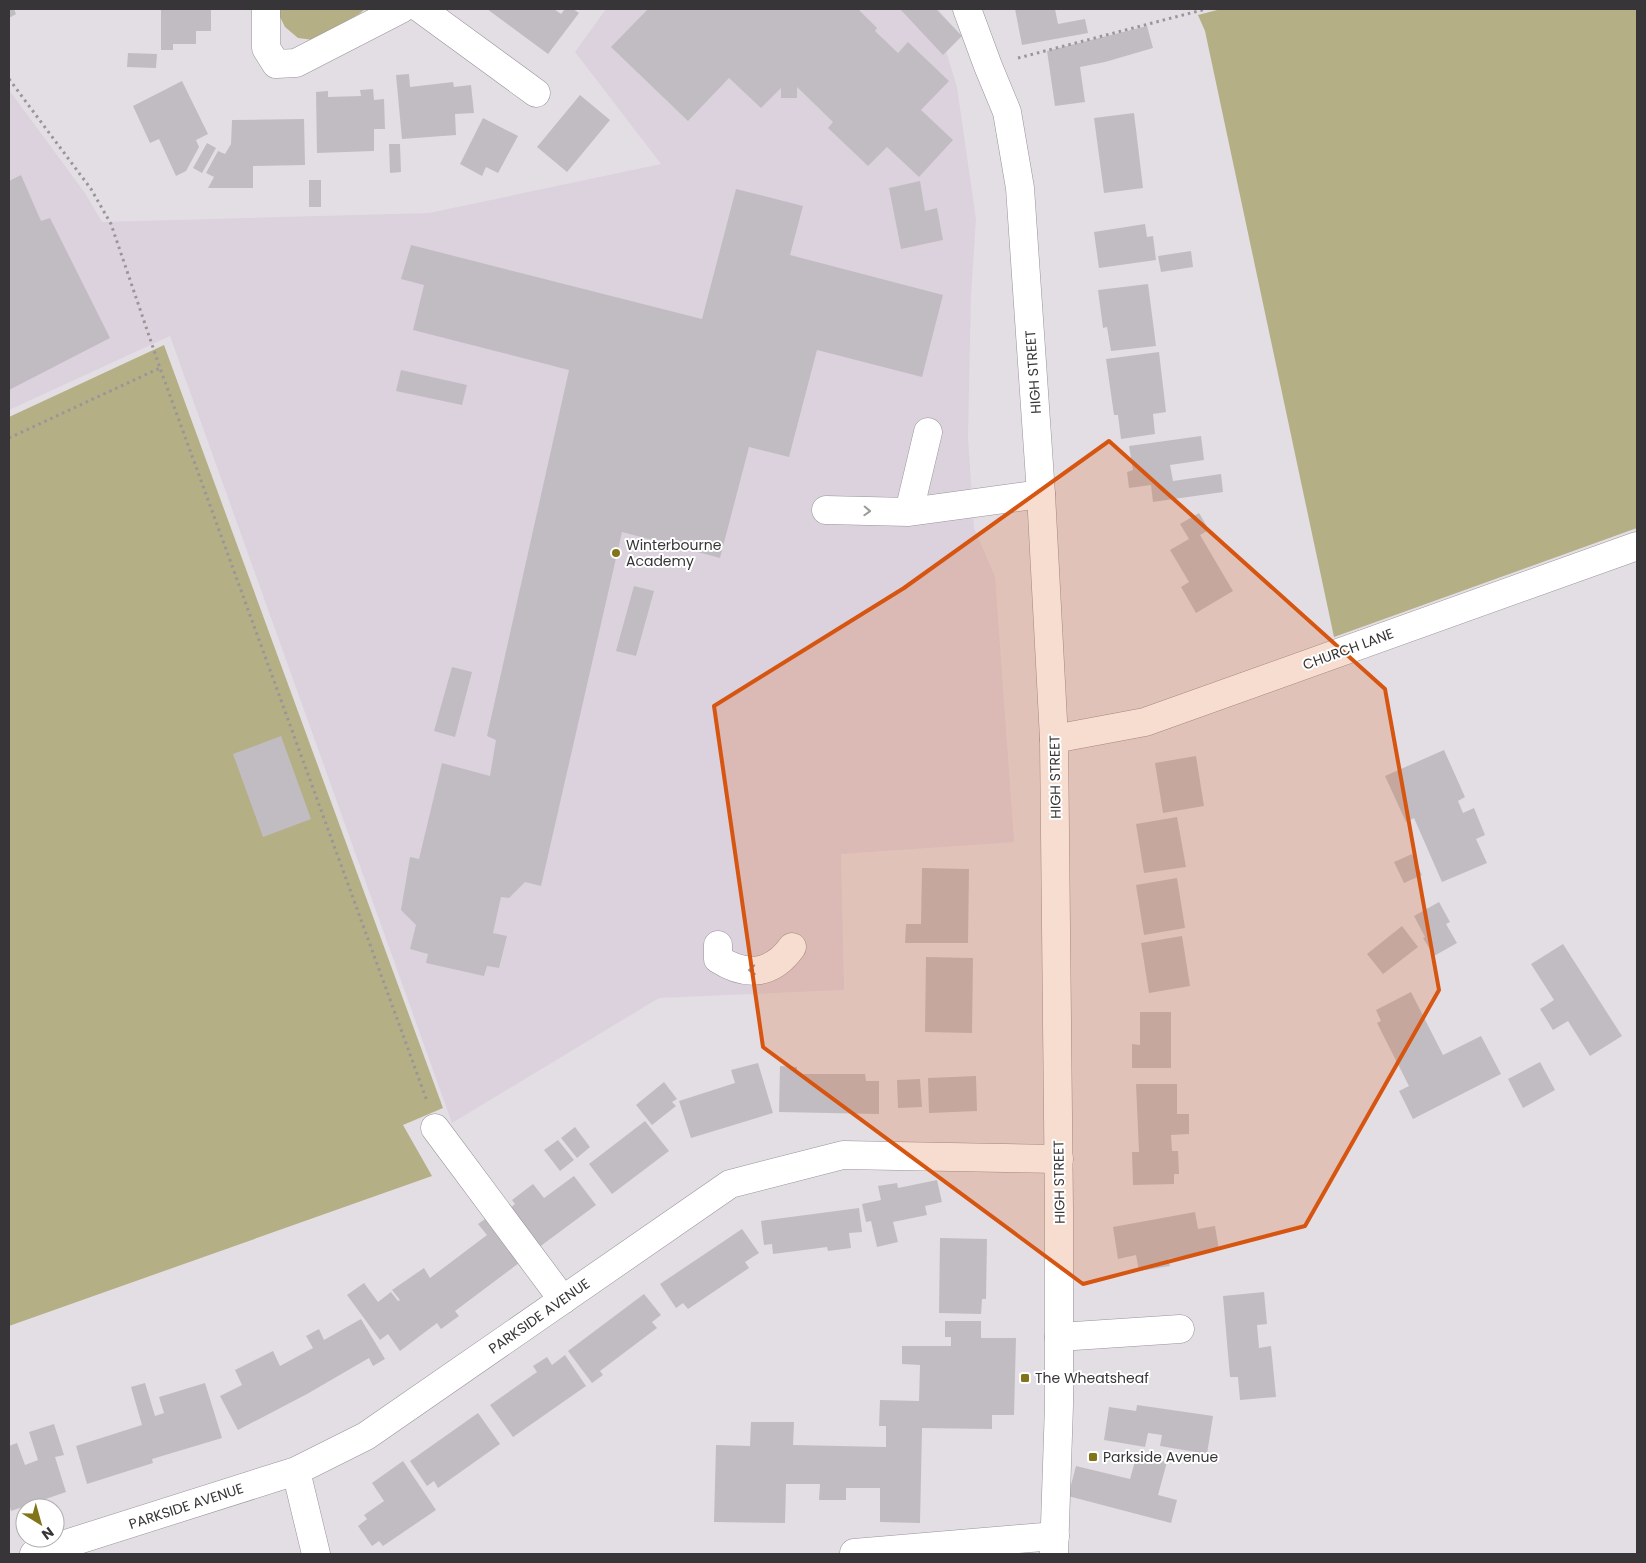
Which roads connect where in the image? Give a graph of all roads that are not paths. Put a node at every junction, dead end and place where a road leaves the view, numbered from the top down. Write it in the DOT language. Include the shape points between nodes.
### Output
graph roads {
  1 [pos="266,9"];
  2 [pos="401,9"];
  3 [pos="421,9"];
  4 [pos="967,9"];
  5 [pos="536,93"];
  6 [pos="928,432"];
  7 [pos="1041,494"];
  8 [pos="826,510"];
  9 [pos="909,512"];
  10 [pos="1637,546"];
  11 [pos="1054,739"];
  12 [pos="718,945"];
  13 [pos="792,948"];
  14 [pos="435,1128"];
  15 [pos="1059,1159"];
  16 [pos="563,1300"];
  17 [pos="1180,1329"];
  18 [pos="1059,1337"];
  19 [pos="296,1471"];
  20 [pos="1054,1545"];
  21 [pos="854,1553"];
  22 [pos="34,1554"];
  23 [pos="316,1554"];
  1 -- 2 [label="street" via="266,48 276,64 296,63"];
  3 -- 5 [label="street"];
  4 -- 7 [label="street, HIGH STREET" via="1007,112 1020,188"];
  6 -- 9 [label="street"];
  7 -- 9 [label="street"];
  7 -- 11 [label="street, HIGH STREET"];
  8 -- 9 [label="street, one-way"];
  10 -- 11 [label="street, CHURCH LANE" via="1145,722"];
  11 -- 15 [label="street, HIGH STREET"];
  13 -- 12 [label="street, one-way" via="771,968 742,971 718,959"];
  14 -- 16 [label="street"];
  15 -- 16 [label="street, PARKSIDE AVENUE" via="843,1155 730,1184"];
  15 -- 18 [label="street, HIGH STREET"];
  16 -- 19 [label="street, PARKSIDE AVENUE" via="366,1436"];
  17 -- 18 [label="street"];
  18 -- 20 [label="street, HIGH STREET"];
  19 -- 22 [label="street, PARKSIDE AVENUE"];
  19 -- 23 [label="street"];
  20 -- 21 [label="street"];
}
